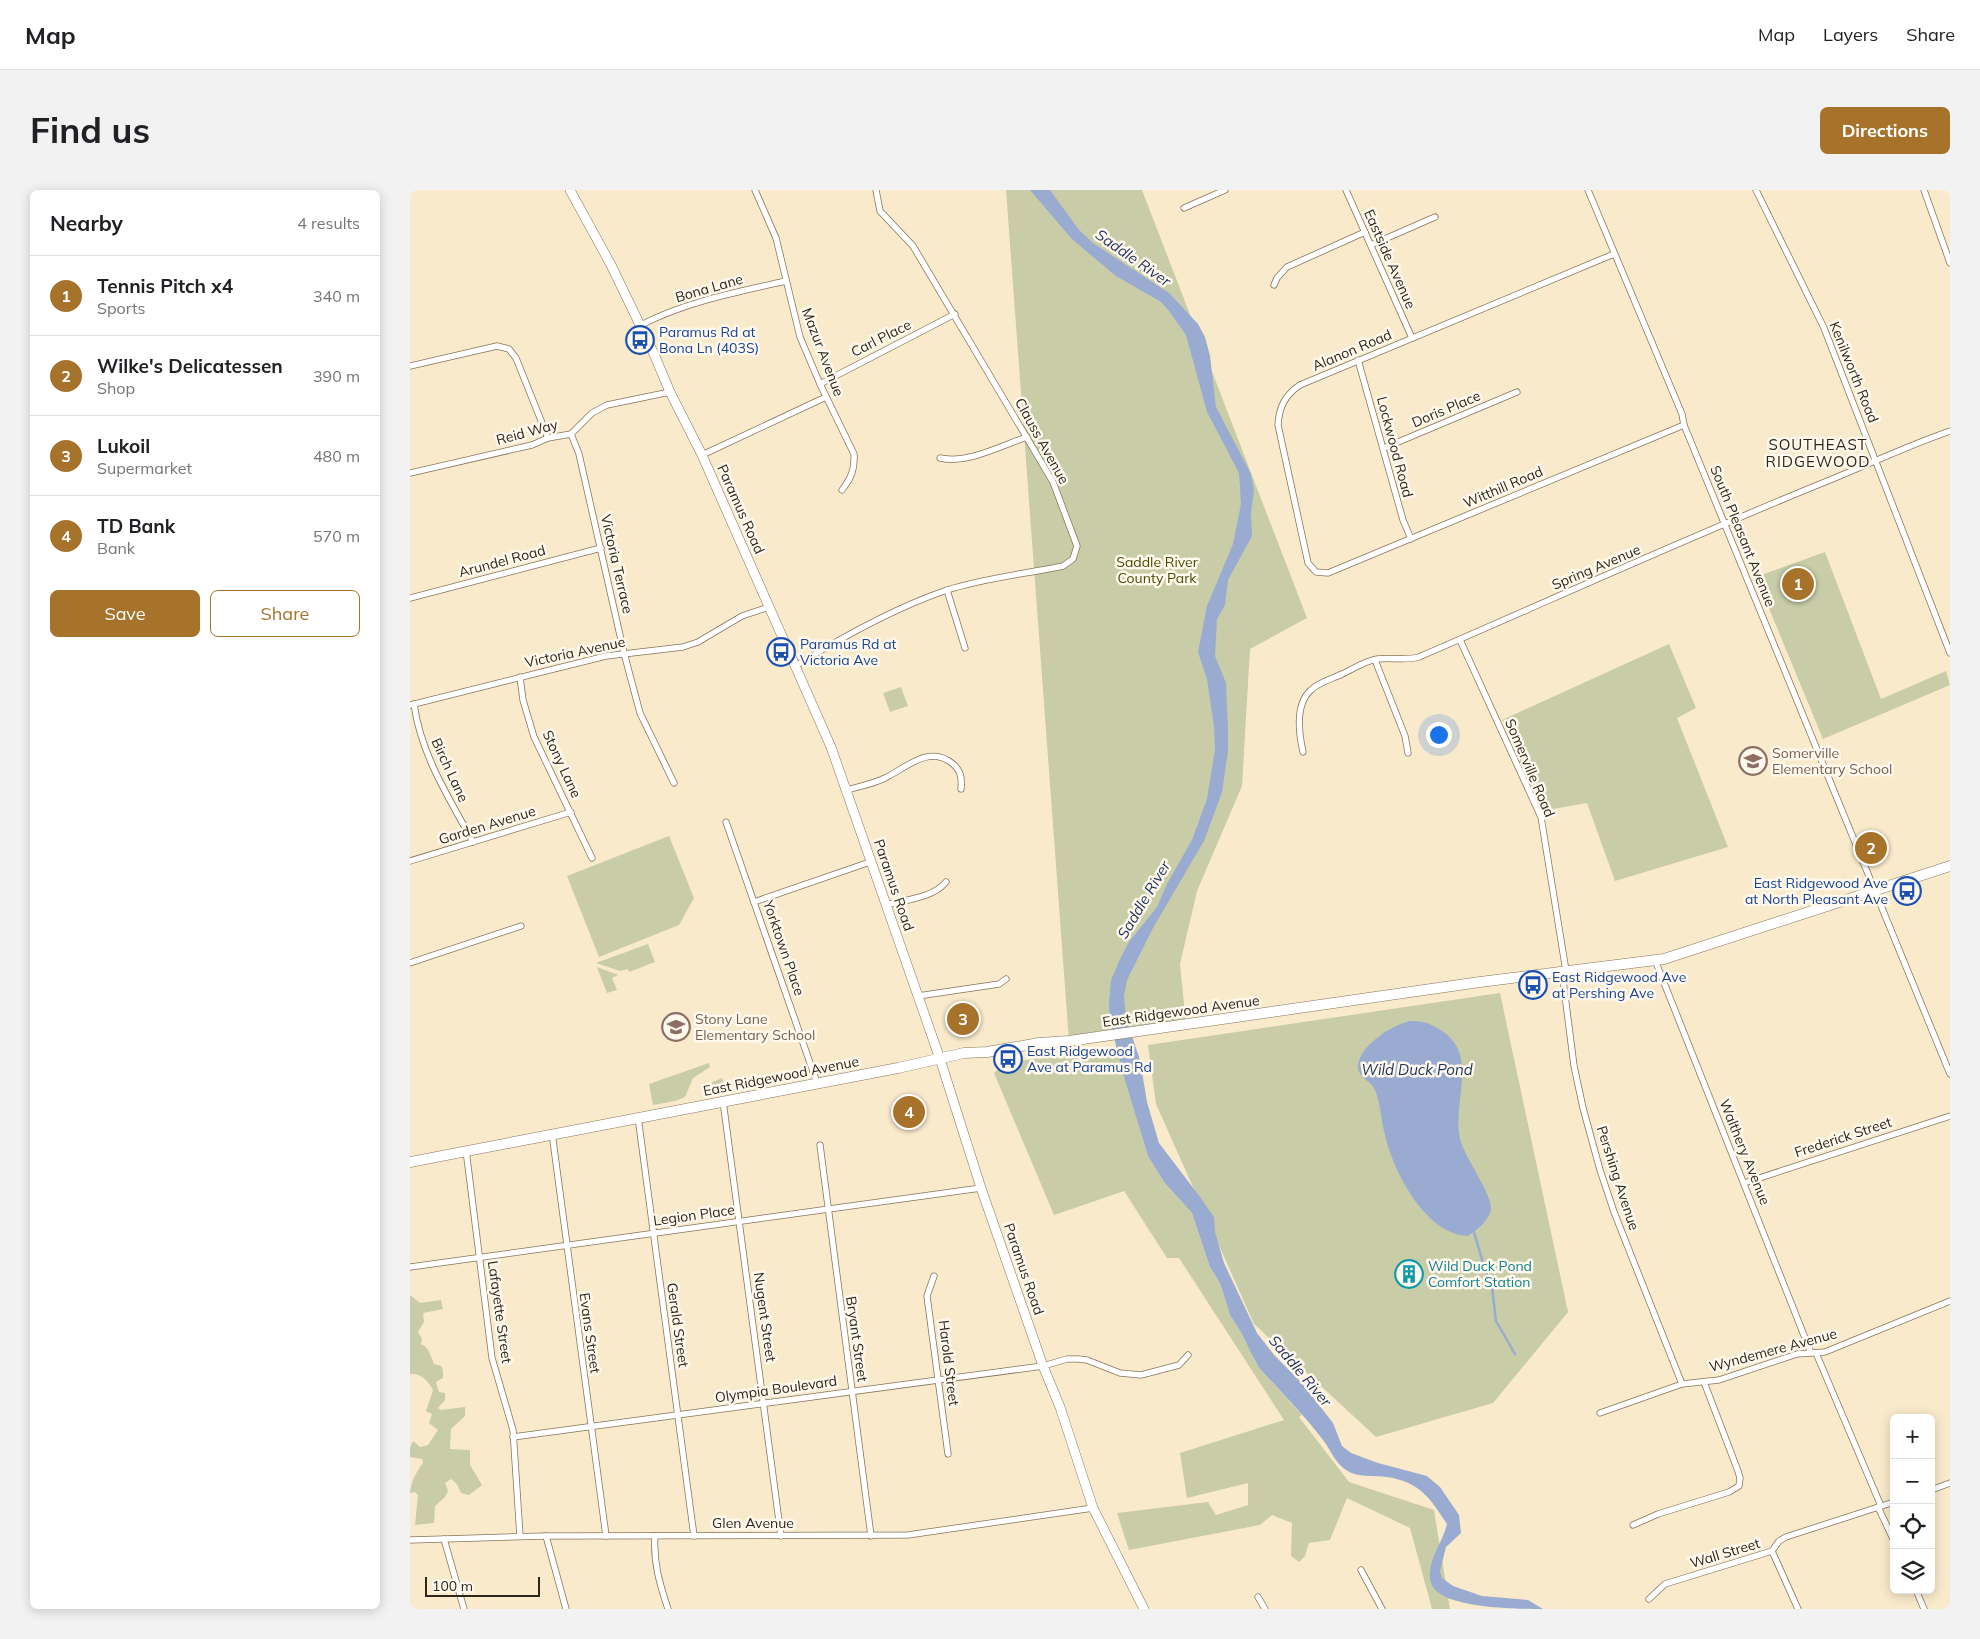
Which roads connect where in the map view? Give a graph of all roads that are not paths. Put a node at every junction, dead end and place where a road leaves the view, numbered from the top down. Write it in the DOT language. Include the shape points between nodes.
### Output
graph roads {
  1 [pos="570,190"];
  2 [pos="755,190"];
  3 [pos="876,190"];
  4 [pos="1225,190"];
  5 [pos="1346,190"];
  6 [pos="1588,190"];
  7 [pos="1756,190"];
  8 [pos="1924,190"];
  9 [pos="1184,208"];
  10 [pos="1436,217"];
  11 [pos="1365,232"];
  12 [pos="1371,245"];
  13 [pos="1614,254"];
  14 [pos="1950,263"];
  15 [pos="786,281"];
  16 [pos="1274,285"];
  17 [pos="955,314"];
  18 [pos="641,325"];
  19 [pos="1412,338"];
  20 [pos="1358,360"];
  21 [pos="410,366"];
  22 [pos="820,384"];
  23 [pos="670,392"];
  24 [pos="1517,392"];
  25 [pos="826,398"];
  26 [pos="1684,425"];
  27 [pos="1950,431"];
  28 [pos="571,434"];
  29 [pos="1027,437"];
  30 [pos="548,438"];
  31 [pos="1384,448"];
  32 [pos="702,455"];
  33 [pos="940,458"];
  34 [pos="1876,462"];
  35 [pos="410,473"];
  36 [pos="842,490"];
  37 [pos="1725,524"];
  38 [pos="1411,539"];
  39 [pos="601,548"];
  40 [pos="1332,572"];
  41 [pos="948,590"];
  42 [pos="410,598"];
  43 [pos="770,607"];
  44 [pos="1460,640"];
  45 [pos="964,648"];
  46 [pos="624,653"];
  47 [pos="1950,653"];
  48 [pos="1375,660"];
  49 [pos="797,665"];
  50 [pos="520,677"];
  51 [pos="412,705"];
  52 [pos="1303,752"];
  53 [pos="1408,753"];
  54 [pos="674,782"];
  55 [pos="960,788"];
  56 [pos="847,790"];
  57 [pos="571,812"];
  58 [pos="726,822"];
  59 [pos="473,842"];
  60 [pos="592,858"];
  61 [pos="410,861"];
  62 [pos="870,862"];
  63 [pos="1950,866"];
  64 [pos="946,882"];
  65 [pos="1875,892"];
  66 [pos="754,902"];
  67 [pos="885,905"];
  68 [pos="521,926"];
  69 [pos="1655,960"];
  70 [pos="410,963"];
  71 [pos="1564,971"];
  72 [pos="1006,979"];
  73 [pos="918,996"];
  74 [pos="940,1059"];
  75 [pos="1950,1074"];
  76 [pos="817,1083"];
  77 [pos="723,1101"];
  78 [pos="1950,1116"];
  79 [pos="638,1117"];
  80 [pos="552,1134"];
  81 [pos="820,1145"];
  82 [pos="466,1150"];
  83 [pos="410,1162"];
  84 [pos="1744,1183"];
  85 [pos="981,1188"];
  86 [pos="827,1209"];
  87 [pos="740,1221"];
  88 [pos="654,1233"];
  89 [pos="566,1246"];
  90 [pos="480,1258"];
  91 [pos="410,1267"];
  92 [pos="934,1276"];
  93 [pos="1950,1301"];
  94 [pos="1814,1353"];
  95 [pos="1188,1354"];
  96 [pos="1043,1366"];
  97 [pos="938,1379"];
  98 [pos="1704,1382"];
  99 [pos="1682,1384"];
  100 [pos="851,1391"];
  101 [pos="764,1403"];
  102 [pos="1600,1413"];
  103 [pos="678,1415"];
  104 [pos="590,1427"];
  105 [pos="513,1437"];
  106 [pos="948,1454"];
  107 [pos="1950,1483"];
  108 [pos="1935,1489"];
  109 [pos="1890,1503"];
  110 [pos="1880,1507"];
  111 [pos="1094,1508"];
  112 [pos="1633,1525"];
  113 [pos="1890,1531"];
  114 [pos="520,1536"];
  115 [pos="546,1536"];
  116 [pos="606,1536"];
  117 [pos="654,1536"];
  118 [pos="694,1536"];
  119 [pos="781,1536"];
  120 [pos="871,1536"];
  121 [pos="444,1539"];
  122 [pos="410,1540"];
  123 [pos="1772,1552"];
  124 [pos="1361,1570"];
  125 [pos="1918,1594"];
  126 [pos="1258,1597"];
  127 [pos="1649,1599"];
  128 [pos="464,1609"];
  129 [pos="566,1609"];
  130 [pos="668,1609"];
  131 [pos="1144,1609"];
  132 [pos="1264,1609"];
  133 [pos="1382,1609"];
  134 [pos="1798,1609"];
  135 [pos="1924,1609"];
  1 -- 18 [label="main road, Paramus Road"];
  2 -- 15 [label="street, Mazur Avenue" via="772,225"];
  3 -- 17 [label="street, Clauss Avenue" via="880,211 913,246"];
  4 -- 9 [label="street"];
  5 -- 11 [label="street, Eastside Avenue"];
  6 -- 13 [label="street, South Pleasant Avenue"];
  7 -- 34 [label="street, Kenilworth Road" via="1824,328"];
  8 -- 14 [label="street"];
  10 -- 12 [label="street"];
  11 -- 12 [label="street, Eastside Avenue"];
  11 -- 16 [label="street" via="1287,267"];
  12 -- 19 [label="street, Eastside Avenue"];
  13 -- 19 [label="street, Alanon Road"];
  13 -- 26 [label="street, South Pleasant Avenue"];
  15 -- 18 [label="street, Bona Lane" via="698,303 662,314"];
  15 -- 22 [label="street, Mazur Avenue" via="800,337"];
  17 -- 22 [label="street, Carl Place"];
  17 -- 29 [label="street, Clauss Avenue"];
  18 -- 23 [label="main road, Paramus Road"];
  19 -- 20 [label="street, Alanon Road"];
  20 -- 31 [label="street, Lockwood Road"];
  20 -- 40 [label="street, Alanon Road" via="1292,390 1278,416 1308,563 1316,572"];
  21 -- 30 [label="street" via="498,346 509,349 516,358"];
  22 -- 25 [label="street, Mazur Avenue"];
  23 -- 28 [label="street, Reid Way" via="600,408"];
  23 -- 32 [label="main road, Paramus Road"];
  24 -- 31 [label="street, Doris Place"];
  25 -- 32 [label="street"];
  25 -- 36 [label="street, Mazur Avenue" via="854,454 855,467"];
  26 -- 37 [label="street, South Pleasant Avenue"];
  26 -- 38 [label="street, Witthill Road"];
  27 -- 34 [label="street, Spring Avenue"];
  28 -- 30 [label="street, Reid Way"];
  28 -- 39 [label="street, Victoria Terrace" via="579,454"];
  29 -- 33 [label="street" via="963,459"];
  29 -- 41 [label="street, Clauss Avenue" via="1053,482 1076,541 1073,559 1063,566"];
  30 -- 35 [label="street, Reid Way" via="532,446"];
  31 -- 38 [label="street, Lockwood Road" via="1402,520"];
  32 -- 43 [label="main road, Paramus Road"];
  34 -- 37 [label="street, Spring Avenue"];
  34 -- 47 [label="street, Kenilworth Road"];
  37 -- 44 [label="street, Spring Avenue"];
  37 -- 65 [label="street, South Pleasant Avenue"];
  38 -- 40 [label="street, Witthill Road"];
  39 -- 42 [label="street, Arundel Road"];
  39 -- 46 [label="street, Victoria Terrace"];
  41 -- 45 [label="street"];
  41 -- 49 [label="street, Clauss Avenue" via="859,628"];
  43 -- 46 [label="street, Victoria Avenue" via="742,616 698,642"];
  43 -- 49 [label="main road, Paramus Road"];
  44 -- 48 [label="street, Spring Avenue" via="1410,660"];
  44 -- 71 [label="street, Somerville Road" via="1540,817"];
  46 -- 50 [label="street, Victoria Avenue"];
  46 -- 54 [label="street, Victoria Terrace" via="640,713"];
  48 -- 52 [label="street, Spring Avenue" via="1309,691 1301,708"];
  48 -- 53 [label="street" via="1405,736"];
  49 -- 56 [label="main road, Paramus Road"];
  50 -- 51 [label="street, Victoria Avenue"];
  50 -- 57 [label="street, Stony Lane" via="534,736"];
  51 -- 59 [label="street, Birch Lane" via="428,757"];
  55 -- 56 [label="street" via="960,772 954,765 941,758 924,757 884,779"];
  56 -- 62 [label="main road, Paramus Road"];
  57 -- 59 [label="street, Garden Avenue"];
  57 -- 60 [label="street, Stony Lane"];
  58 -- 66 [label="street, Yorktown Place"];
  59 -- 61 [label="street, Garden Avenue"];
  62 -- 66 [label="street"];
  62 -- 67 [label="main road, Paramus Road"];
  63 -- 65 [label="main road, East Ridgewood Avenue"];
  64 -- 67 [label="street" via="932,893"];
  65 -- 69 [label="main road, East Ridgewood Avenue"];
  65 -- 75 [label="street, South Pleasant Avenue"];
  66 -- 76 [label="street, Yorktown Place"];
  67 -- 73 [label="main road, Paramus Road"];
  68 -- 70 [label="street"];
  69 -- 71 [label="main road, East Ridgewood Avenue"];
  69 -- 84 [label="street, Walthery Avenue"];
  71 -- 74 [label="main road, East Ridgewood Avenue" via="964,1053"];
  71 -- 99 [label="street, Pershing Avenue" via="1574,1066 1584,1115 1614,1212"];
  72 -- 73 [label="street" via="999,984"];
  73 -- 74 [label="main road, Paramus Road"];
  74 -- 76 [label="main road, East Ridgewood Avenue"];
  74 -- 85 [label="main road, Paramus Road"];
  76 -- 77 [label="main road, East Ridgewood Avenue"];
  77 -- 79 [label="main road, East Ridgewood Avenue"];
  77 -- 87 [label="street, Nugent Street"];
  78 -- 84 [label="street, Frederick Street"];
  79 -- 80 [label="main road, East Ridgewood Avenue"];
  79 -- 88 [label="street, Gerald Street"];
  80 -- 82 [label="main road, East Ridgewood Avenue"];
  80 -- 89 [label="street, Evans Street"];
  81 -- 86 [label="street, Bryant Street"];
  82 -- 83 [label="main road, East Ridgewood Avenue"];
  82 -- 90 [label="street, Lafayette Street"];
  84 -- 94 [label="street, Walthery Avenue"];
  85 -- 86 [label="street, Legion Place"];
  85 -- 96 [label="main road, Paramus Road"];
  86 -- 87 [label="street, Legion Place"];
  86 -- 100 [label="street, Bryant Street"];
  87 -- 88 [label="street, Legion Place"];
  87 -- 101 [label="street, Nugent Street"];
  88 -- 89 [label="street, Legion Place"];
  88 -- 103 [label="street, Gerald Street"];
  89 -- 90 [label="street, Legion Place"];
  89 -- 104 [label="street, Evans Street"];
  90 -- 91 [label="street, Legion Place"];
  90 -- 105 [label="street, Lafayette Street" via="492,1358"];
  92 -- 97 [label="street, Harold Street" via="927,1296"];
  93 -- 94 [label="street, Wyndemere Avenue" via="1825,1352"];
  94 -- 98 [label="street, Wyndemere Avenue" via="1797,1354 1720,1380"];
  94 -- 110 [label="street, Walthery Avenue"];
  95 -- 96 [label="street, Olympia Boulevard" via="1179,1365 1140,1375 1120,1373 1078,1359"];
  96 -- 97 [label="street, Olympia Boulevard"];
  96 -- 111 [label="main road, Paramus Road"];
  97 -- 100 [label="street, Olympia Boulevard"];
  97 -- 106 [label="street, Harold Street"];
  98 -- 99 [label="street, Wyndemere Avenue"];
  98 -- 112 [label="street" via="1740,1478 1739,1486 1730,1492"];
  99 -- 102 [label="street, Wyndemere Avenue"];
  100 -- 101 [label="street, Olympia Boulevard"];
  100 -- 120 [label="street, Bryant Street"];
  101 -- 103 [label="street, Olympia Boulevard"];
  101 -- 119 [label="street, Nugent Street"];
  103 -- 104 [label="street, Olympia Boulevard"];
  103 -- 118 [label="street, Gerald Street"];
  104 -- 105 [label="street, Olympia Boulevard"];
  104 -- 116 [label="street, Evans Street"];
  105 -- 114 [label="street, Lafayette Street"];
  107 -- 108 [label="street"];
  109 -- 110 [label="street, Wall Street"];
  110 -- 113 [label="street, Walthery Avenue"];
  110 -- 123 [label="street, Wall Street" via="1786,1537"];
  111 -- 120 [label="street, Glen Avenue" via="908,1536"];
  111 -- 131 [label="main road, Paramus Road"];
  114 -- 115 [label="street, Glen Avenue"];
  114 -- 121 [label="street, Glen Avenue"];
  115 -- 116 [label="street, Glen Avenue"];
  115 -- 129 [label="street"];
  116 -- 117 [label="street, Glen Avenue"];
  117 -- 118 [label="street, Glen Avenue"];
  117 -- 130 [label="street" via="657,1576"];
  118 -- 119 [label="street, Glen Avenue"];
  119 -- 120 [label="street, Glen Avenue"];
  121 -- 122 [label="street, Glen Avenue"];
  121 -- 128 [label="street"];
  123 -- 127 [label="street, Wall Street" via="1664,1584"];
  123 -- 134 [label="street"];
  124 -- 133 [label="street"];
  125 -- 135 [label="street"];
  126 -- 132 [label="street"];
}
